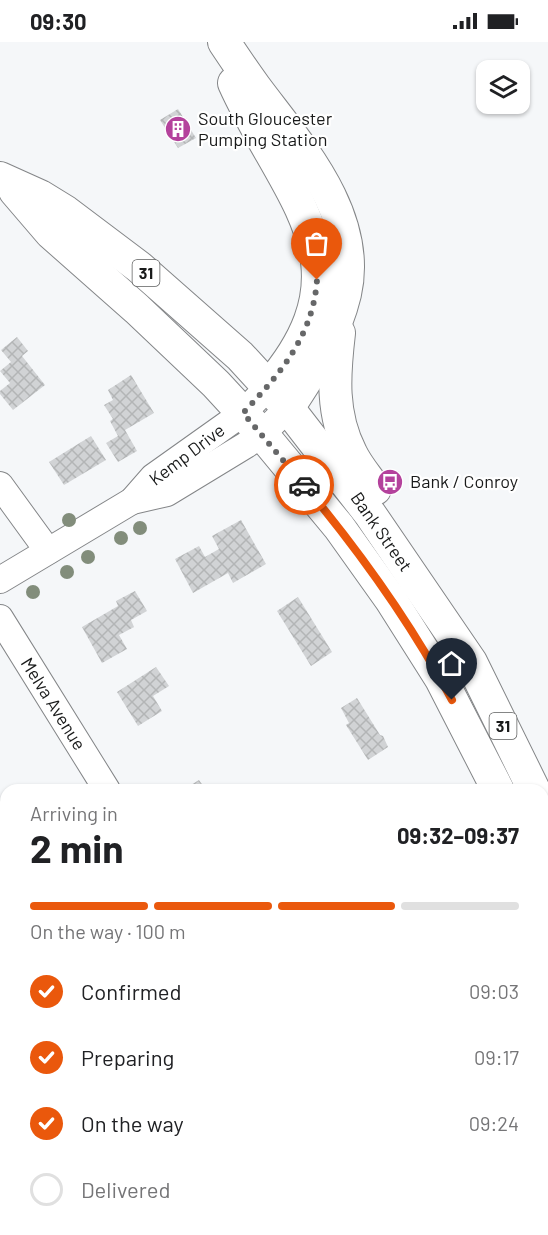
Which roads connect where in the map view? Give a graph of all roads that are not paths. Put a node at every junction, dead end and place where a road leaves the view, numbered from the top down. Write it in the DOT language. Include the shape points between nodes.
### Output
graph roads {
  1 [pos="216,42"];
  2 [pos="224,42"];
  3 [pos="4,180"];
  4 [pos="345,293"];
  5 [pos="278,397"];
  6 [pos="253,423"];
  7 [pos="0,485"];
  8 [pos="48,551"];
  9 [pos="0,580"];
  10 [pos="0,618"];
  11 [pos="471,662"];
  12 [pos="103,784"];
  13 [pos="495,784"];
  14 [pos="531,784"];
  1 -- 5 [label="main road" via="239,95 303,210 317,261 316,299 310,320 283,369"];
  2 -- 4 [label="main road" via="281,120 330,197 346,248"];
  3 -- 5 [label="main road, Bank Street / 31" via="66,212 139,267 240,356"];
  3 -- 6 [label="main road, Bank Street / 31" via="51,233 137,309"];
  4 -- 5 [label="main road" via="324,351"];
  4 -- 11 [label="main road" via="334,368 341,429 351,454 439,586 464,635"];
  5 -- 6 [label="street, Kemp Drive"];
  5 -- 11 [label="main road, Bank Street / 31" via="370,514"];
  6 -- 8 [label="street, Kemp Drive" via="153,477 132,501"];
  6 -- 13 [label="main road, Bank Street / 31" via="339,527 391,600 441,679"];
  7 -- 8 [label="street"];
  8 -- 9 [label="street, Kemp Drive"];
  10 -- 12 [label="street, Melva Avenue"];
  11 -- 14 [label="main road, Bank Street / 31"];
}
